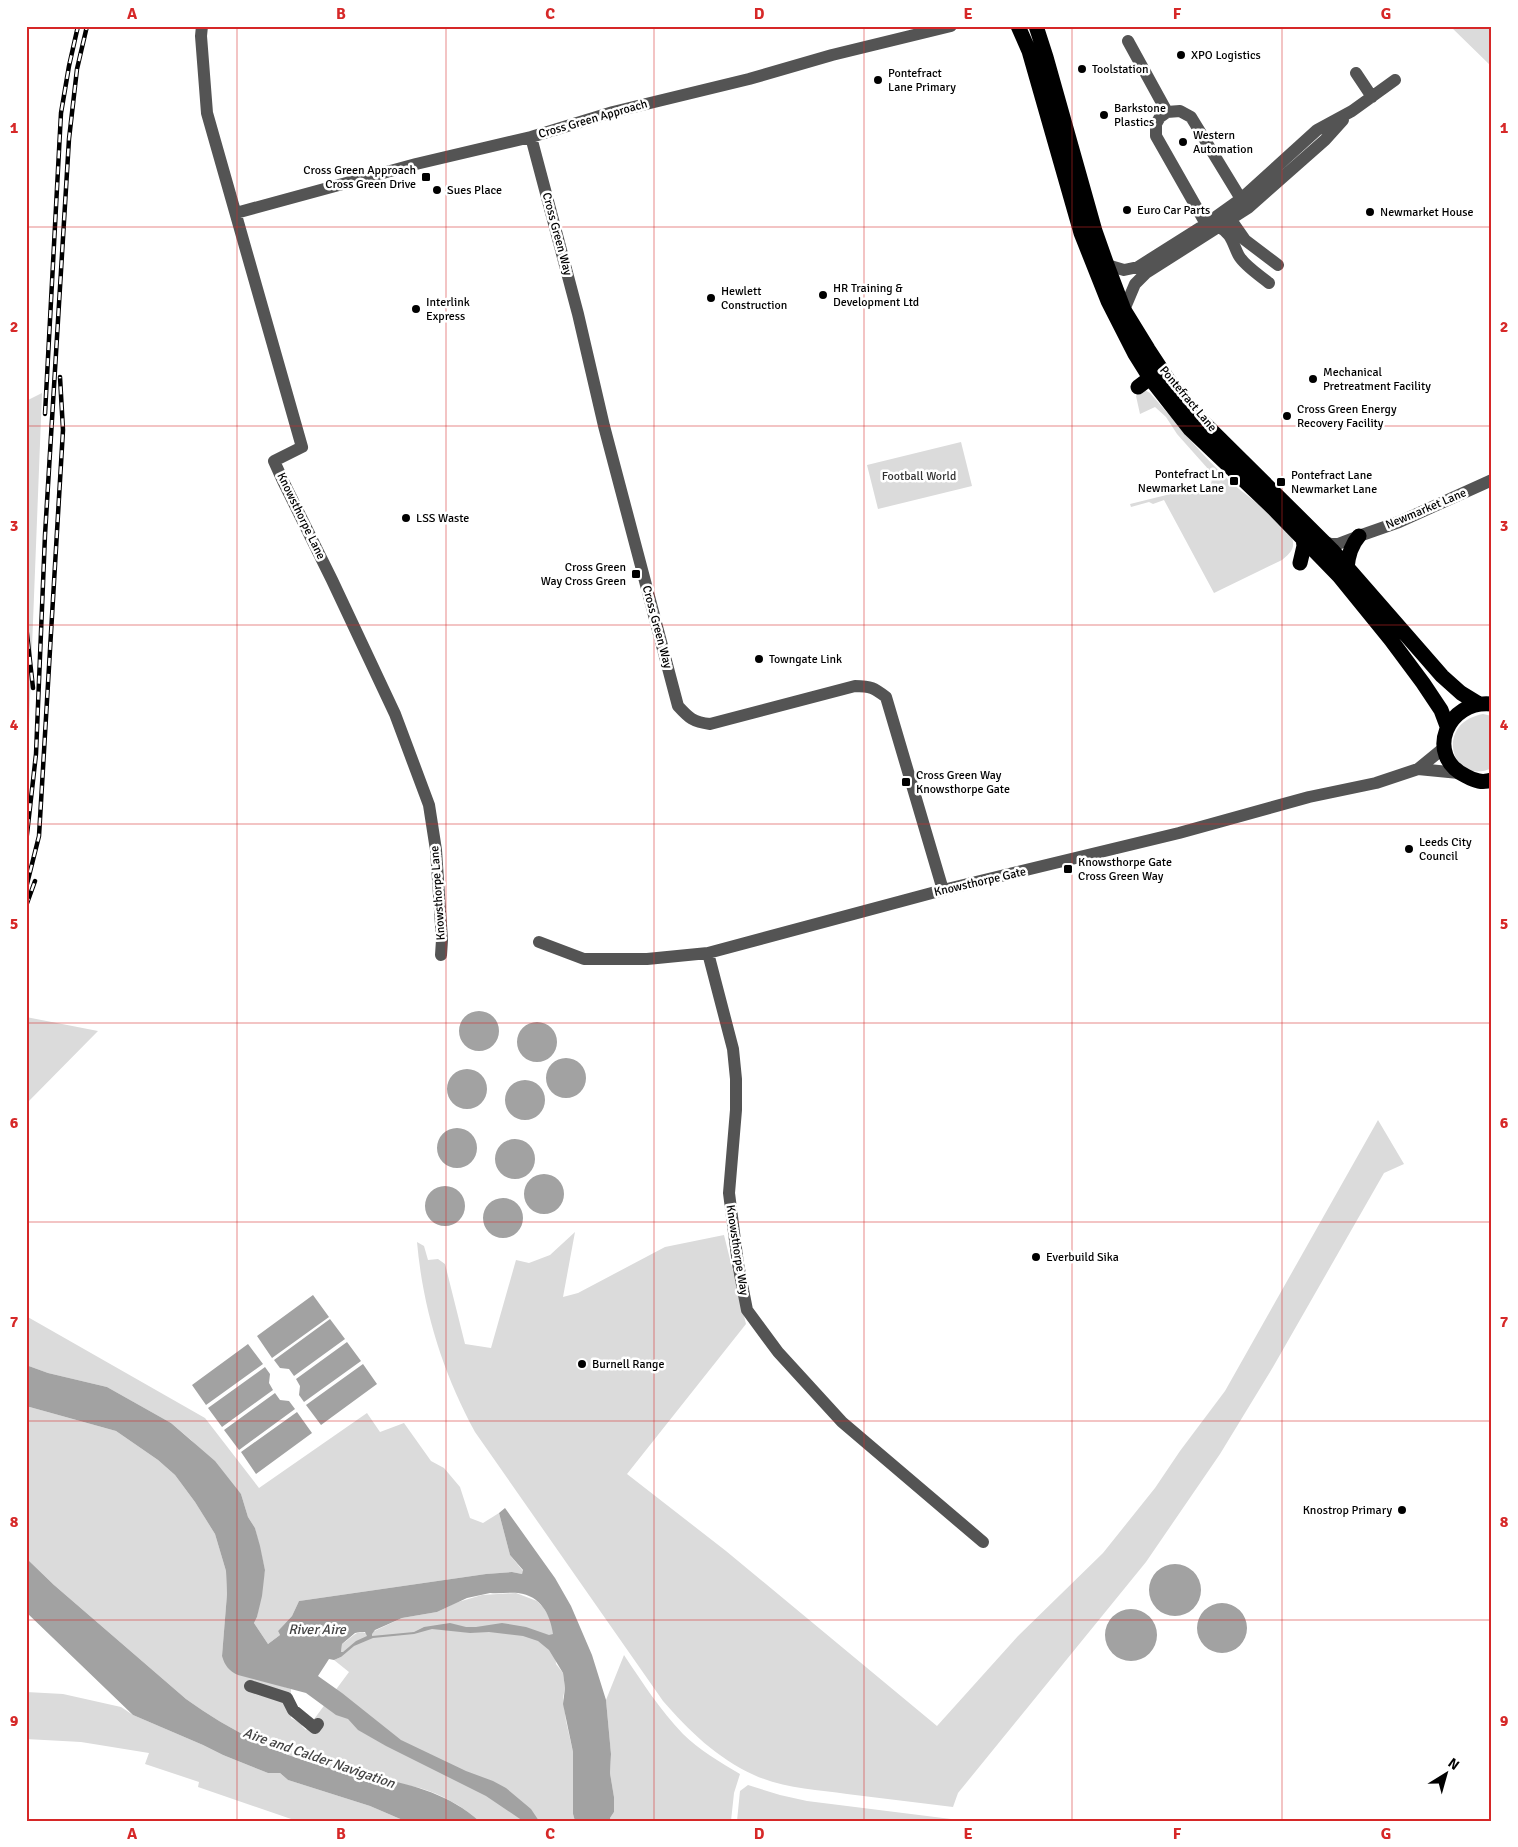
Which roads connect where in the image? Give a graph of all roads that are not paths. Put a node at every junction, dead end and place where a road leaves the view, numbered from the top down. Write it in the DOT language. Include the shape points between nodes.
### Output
graph roads {
  1 [pos="202,26"];
  2 [pos="951,26"];
  3 [pos="1018,26"];
  4 [pos="1036,26"];
  5 [pos="1128,41"];
  6 [pos="1356,73"];
  7 [pos="1395,80"];
  8 [pos="1372,97"];
  9 [pos="1168,112"];
  10 [pos="1325,132"];
  11 [pos="531,137"];
  12 [pos="1241,199"];
  13 [pos="236,213"];
  14 [pos="1235,217"];
  15 [pos="1206,224"];
  16 [pos="1219,227"];
  17 [pos="1107,265"];
  18 [pos="1278,265"];
  19 [pos="1269,283"];
  20 [pos="1124,310"];
  21 [pos="1150,378"];
  22 [pos="1138,387"];
  23 [pos="1491,481"];
  24 [pos="1359,536"];
  25 [pos="1303,538"];
  26 [pos="1323,541"];
  27 [pos="1300,563"];
  28 [pos="1347,568"];
  29 [pos="1485,704"];
  30 [pos="1447,726"];
  31 [pos="1445,748"];
  32 [pos="1418,770"];
  33 [pos="1459,773"];
  34 [pos="1490,783"];
  35 [pos="943,890"];
  36 [pos="539,942"];
  37 [pos="708,953"];
  38 [pos="441,955"];
  39 [pos="983,1542"];
  40 [pos="250,1686"];
  41 [pos="318,1724"];
  1 -- 13 [label="street, Knowsthorpe Lane" via="207,113"];
  2 -- 11 [label="street, Cross Green Approach" via="613,112"];
  3 -- 21 [label="highway, Pontefract Lane" via="1029,51 1081,233 1108,301"];
  4 -- 17 [label="highway, Pontefract Lane"];
  5 -- 9 [label="street"];
  6 -- 8 [label="street"];
  7 -- 8 [label="street"];
  8 -- 10 [label="street"];
  9 -- 12 [label="street" via="1180,111 1191,117"];
  9 -- 15 [label="street" via="1156,124 1156,136"];
  10 -- 12 [label="street"];
  10 -- 14 [label="street"];
  11 -- 13 [label="street, Cross Green Approach" via="416,164"];
  11 -- 35 [label="street, Cross Green Way" via="678,706 697,723 710,724 855,686 878,690 886,697"];
  12 -- 14 [label="street"];
  12 -- 15 [label="street"];
  13 -- 38 [label="street, Knowsthorpe Lane" via="302,447 274,461 395,714 429,805 436,850"];
  14 -- 15 [label="street"];
  14 -- 16 [label="street"];
  14 -- 18 [label="street" via="1245,240"];
  15 -- 17 [label="street" via="1138,267 1124,270"];
  16 -- 19 [label="street" via="1234,242 1239,256"];
  16 -- 20 [label="street" via="1146,273 1135,284"];
  17 -- 20 [label="highway, Pontefract Lane"];
  20 -- 26 [label="highway, Pontefract Lane" via="1168,381 1196,415"];
  21 -- 22 [label="highway"];
  21 -- 25 [label="highway, Pontefract Lane" via="1190,429"];
  23 -- 24 [label="street, Newmarket Lane"];
  24 -- 26 [label="street, Newmarket Lane" via="1338,544"];
  24 -- 28 [label="highway" via="1349,554"];
  25 -- 27 [label="highway"];
  25 -- 30 [label="highway, Pontefract Lane" via="1391,640 1427,690"];
  26 -- 28 [label="highway, Pontefract Lane"];
  28 -- 29 [label="highway, Pontefract Lane" via="1442,676 1461,693"];
  29 -- 30 [label="highway" via="1468,708"];
  30 -- 31 [label="highway"];
  31 -- 32 [label="street, Knowsthorpe Gate"];
  31 -- 33 [label="highway" via="1449,764"];
  32 -- 33 [label="street, Knowsthorpe Gate"];
  32 -- 35 [label="street, Knowsthorpe Gate" via="1179,833"];
  33 -- 34 [label="highway" via="1475,781"];
  35 -- 37 [label="street, Knowsthorpe Gate"];
  36 -- 37 [label="street, Knowsthorpe Gate" via="584,959 647,959"];
  37 -- 39 [label="street, Knowsthorpe Way" via="733,1049 736,1110 728,1193 747,1310 778,1352 842,1422"];
  40 -- 41 [label="street" via="287,1698 293,1710 315,1728"];
}
